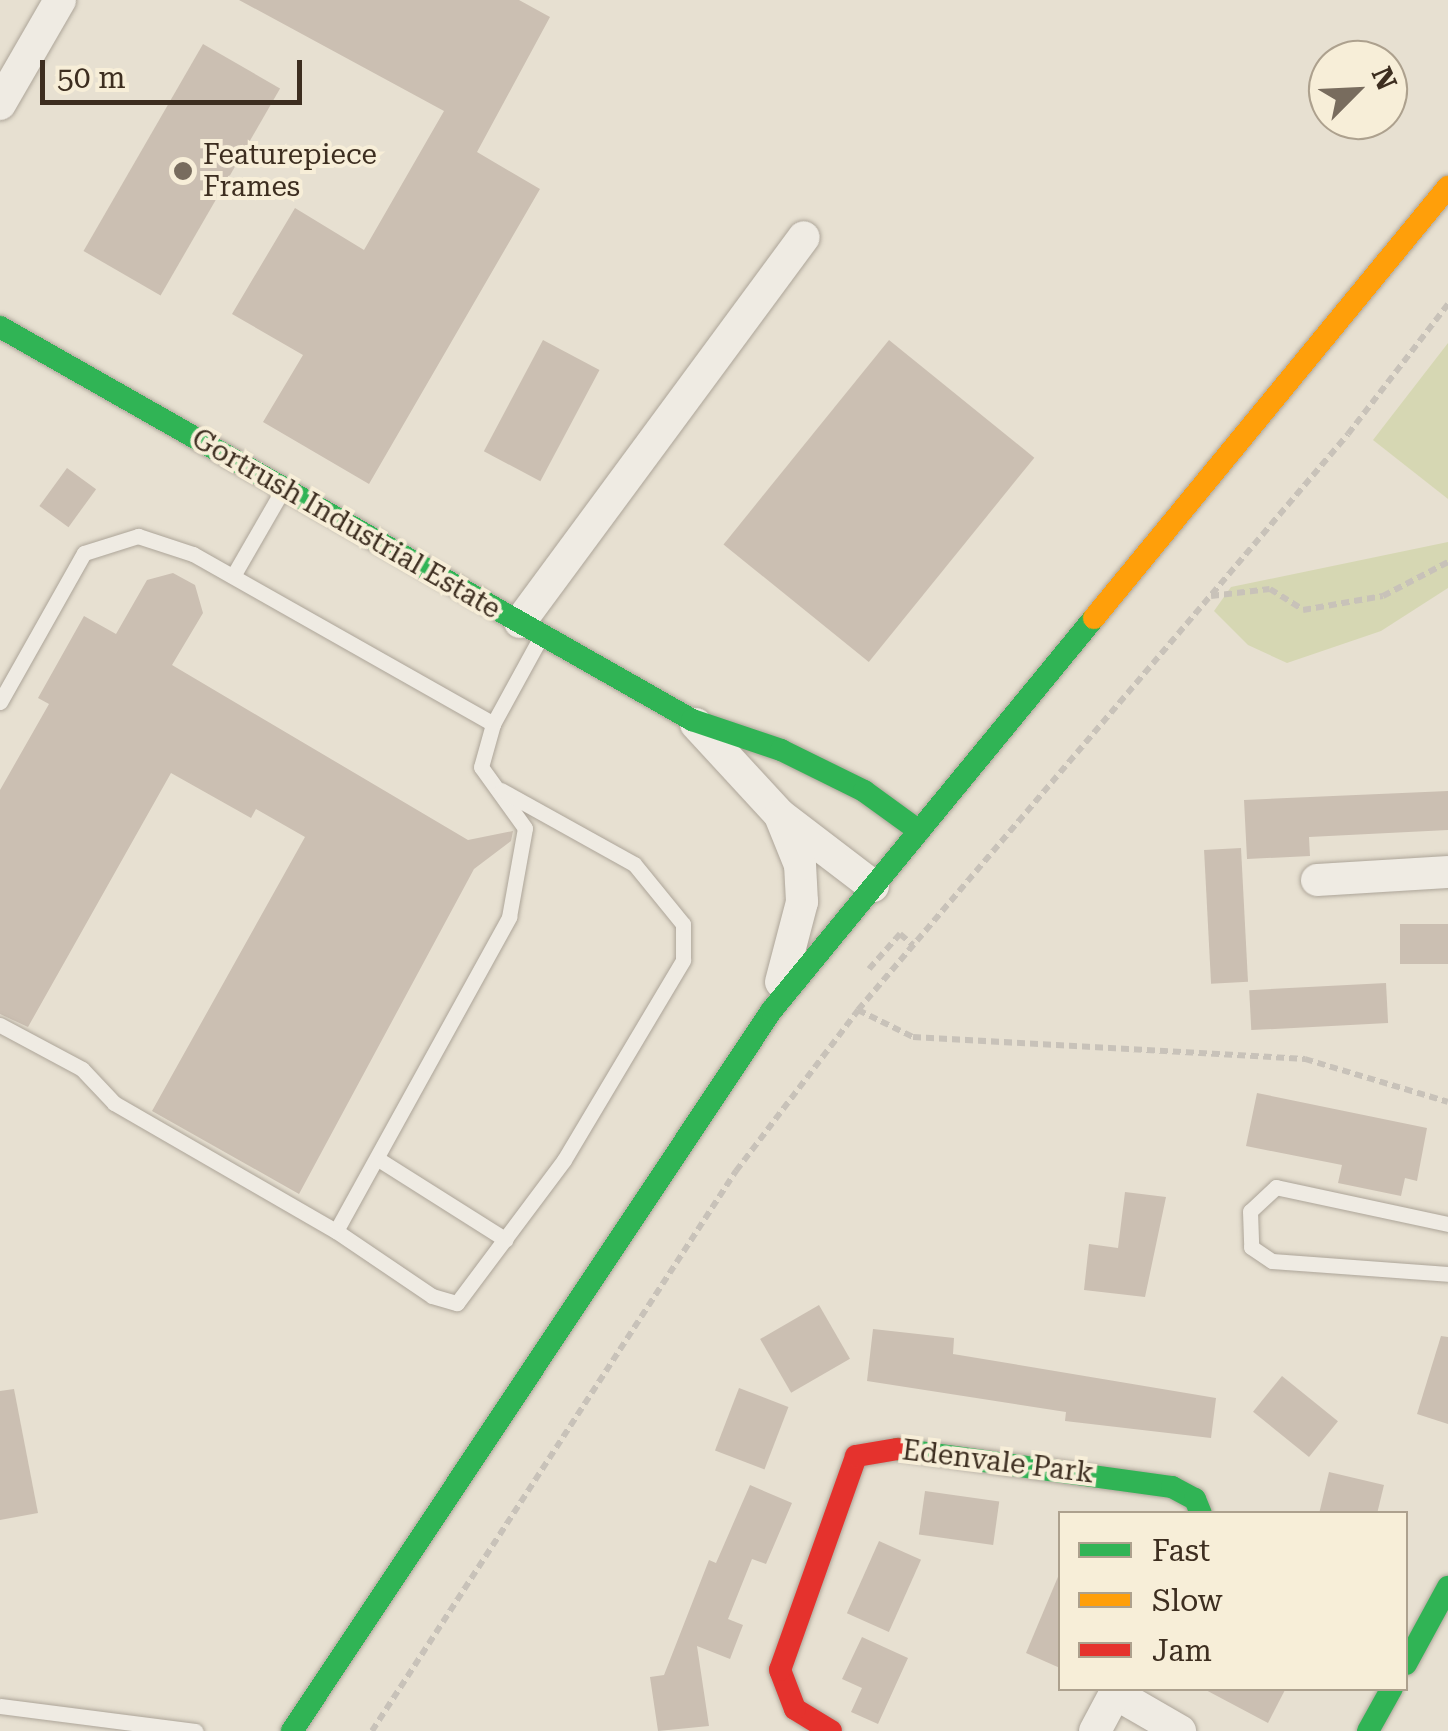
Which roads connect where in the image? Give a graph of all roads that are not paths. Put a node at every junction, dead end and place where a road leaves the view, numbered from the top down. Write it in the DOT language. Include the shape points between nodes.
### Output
graph roads {
  1 [pos="60,0"];
  2 [pos="0,104"];
  3 [pos="1448,187"];
  4 [pos="804,237"];
  5 [pos="0,328"];
  6 [pos="284,488"];
  7 [pos="233,576"];
  8 [pos="531,629"];
  9 [pos="0,702"];
  10 [pos="692,720"];
  11 [pos="493,724"];
  12 [pos="495,787"];
  13 [pos="780,815"];
  14 [pos="919,831"];
  15 [pos="1448,872"];
  16 [pos="1317,880"];
  17 [pos="874,886"];
  18 [pos="772,1010"];
  19 [pos="0,1025"];
  20 [pos="378,1159"];
  21 [pos="1448,1224"];
  22 [pos="336,1231"];
  23 [pos="506,1240"];
  24 [pos="1448,1274"];
  25 [pos="1199,1511"];
  26 [pos="1448,1587"];
  27 [pos="1408,1660"];
  28 [pos="1117,1691"];
  29 [pos="1390,1691"];
  30 [pos="0,1706"];
  31 [pos="196,1731"];
  32 [pos="292,1731"];
  33 [pos="831,1731"];
  34 [pos="1096,1731"];
  35 [pos="1180,1731"];
  36 [pos="1368,1731"];
  1 -- 2 [label="street"];
  3 -- 14 [label="main road"];
  4 -- 8 [label="street"];
  5 -- 6 [label="main road, Gortrush Industrial Estate"];
  6 -- 7 [label="lane"];
  6 -- 8 [label="main road, Gortrush Industrial Estate"];
  7 -- 9 [label="lane" via="138,536 84,553"];
  7 -- 11 [label="lane"];
  8 -- 10 [label="main road, Gortrush Industrial Estate"];
  8 -- 11 [label="lane"];
  10 -- 13 [label="street, Gortrush Industrial Estate"];
  10 -- 14 [label="main road, Gortrush Industrial Estate" via="798,758 864,791"];
  11 -- 12 [label="lane" via="481,766"];
  12 -- 20 [label="lane" via="525,828 509,917"];
  12 -- 23 [label="lane" via="634,864 683,924 683,960 564,1160"];
  13 -- 17 [label="street, Gortrush Industrial Estate"];
  13 -- 18 [label="street, Gortrush Industrial Estate" via="800,865 802,902"];
  14 -- 17 [label="main road"];
  15 -- 16 [label="street"];
  17 -- 18 [label="main road"];
  18 -- 32 [label="main road"];
  19 -- 22 [label="lane" via="82,1069 114,1102"];
  20 -- 22 [label="lane"];
  20 -- 23 [label="lane"];
  21 -- 24 [label="lane" via="1276,1187 1250,1210 1251,1246 1272,1261"];
  22 -- 23 [label="lane" via="450,1306"];
  25 -- 33 [label="main road, Edenvale Park" via="1195,1499 1172,1486 916,1446 856,1456 780,1670 795,1709"];
  26 -- 27 [label="main road"];
  28 -- 34 [label="street"];
  28 -- 35 [label="street"];
  29 -- 36 [label="main road"];
  30 -- 31 [label="lane"];
}
